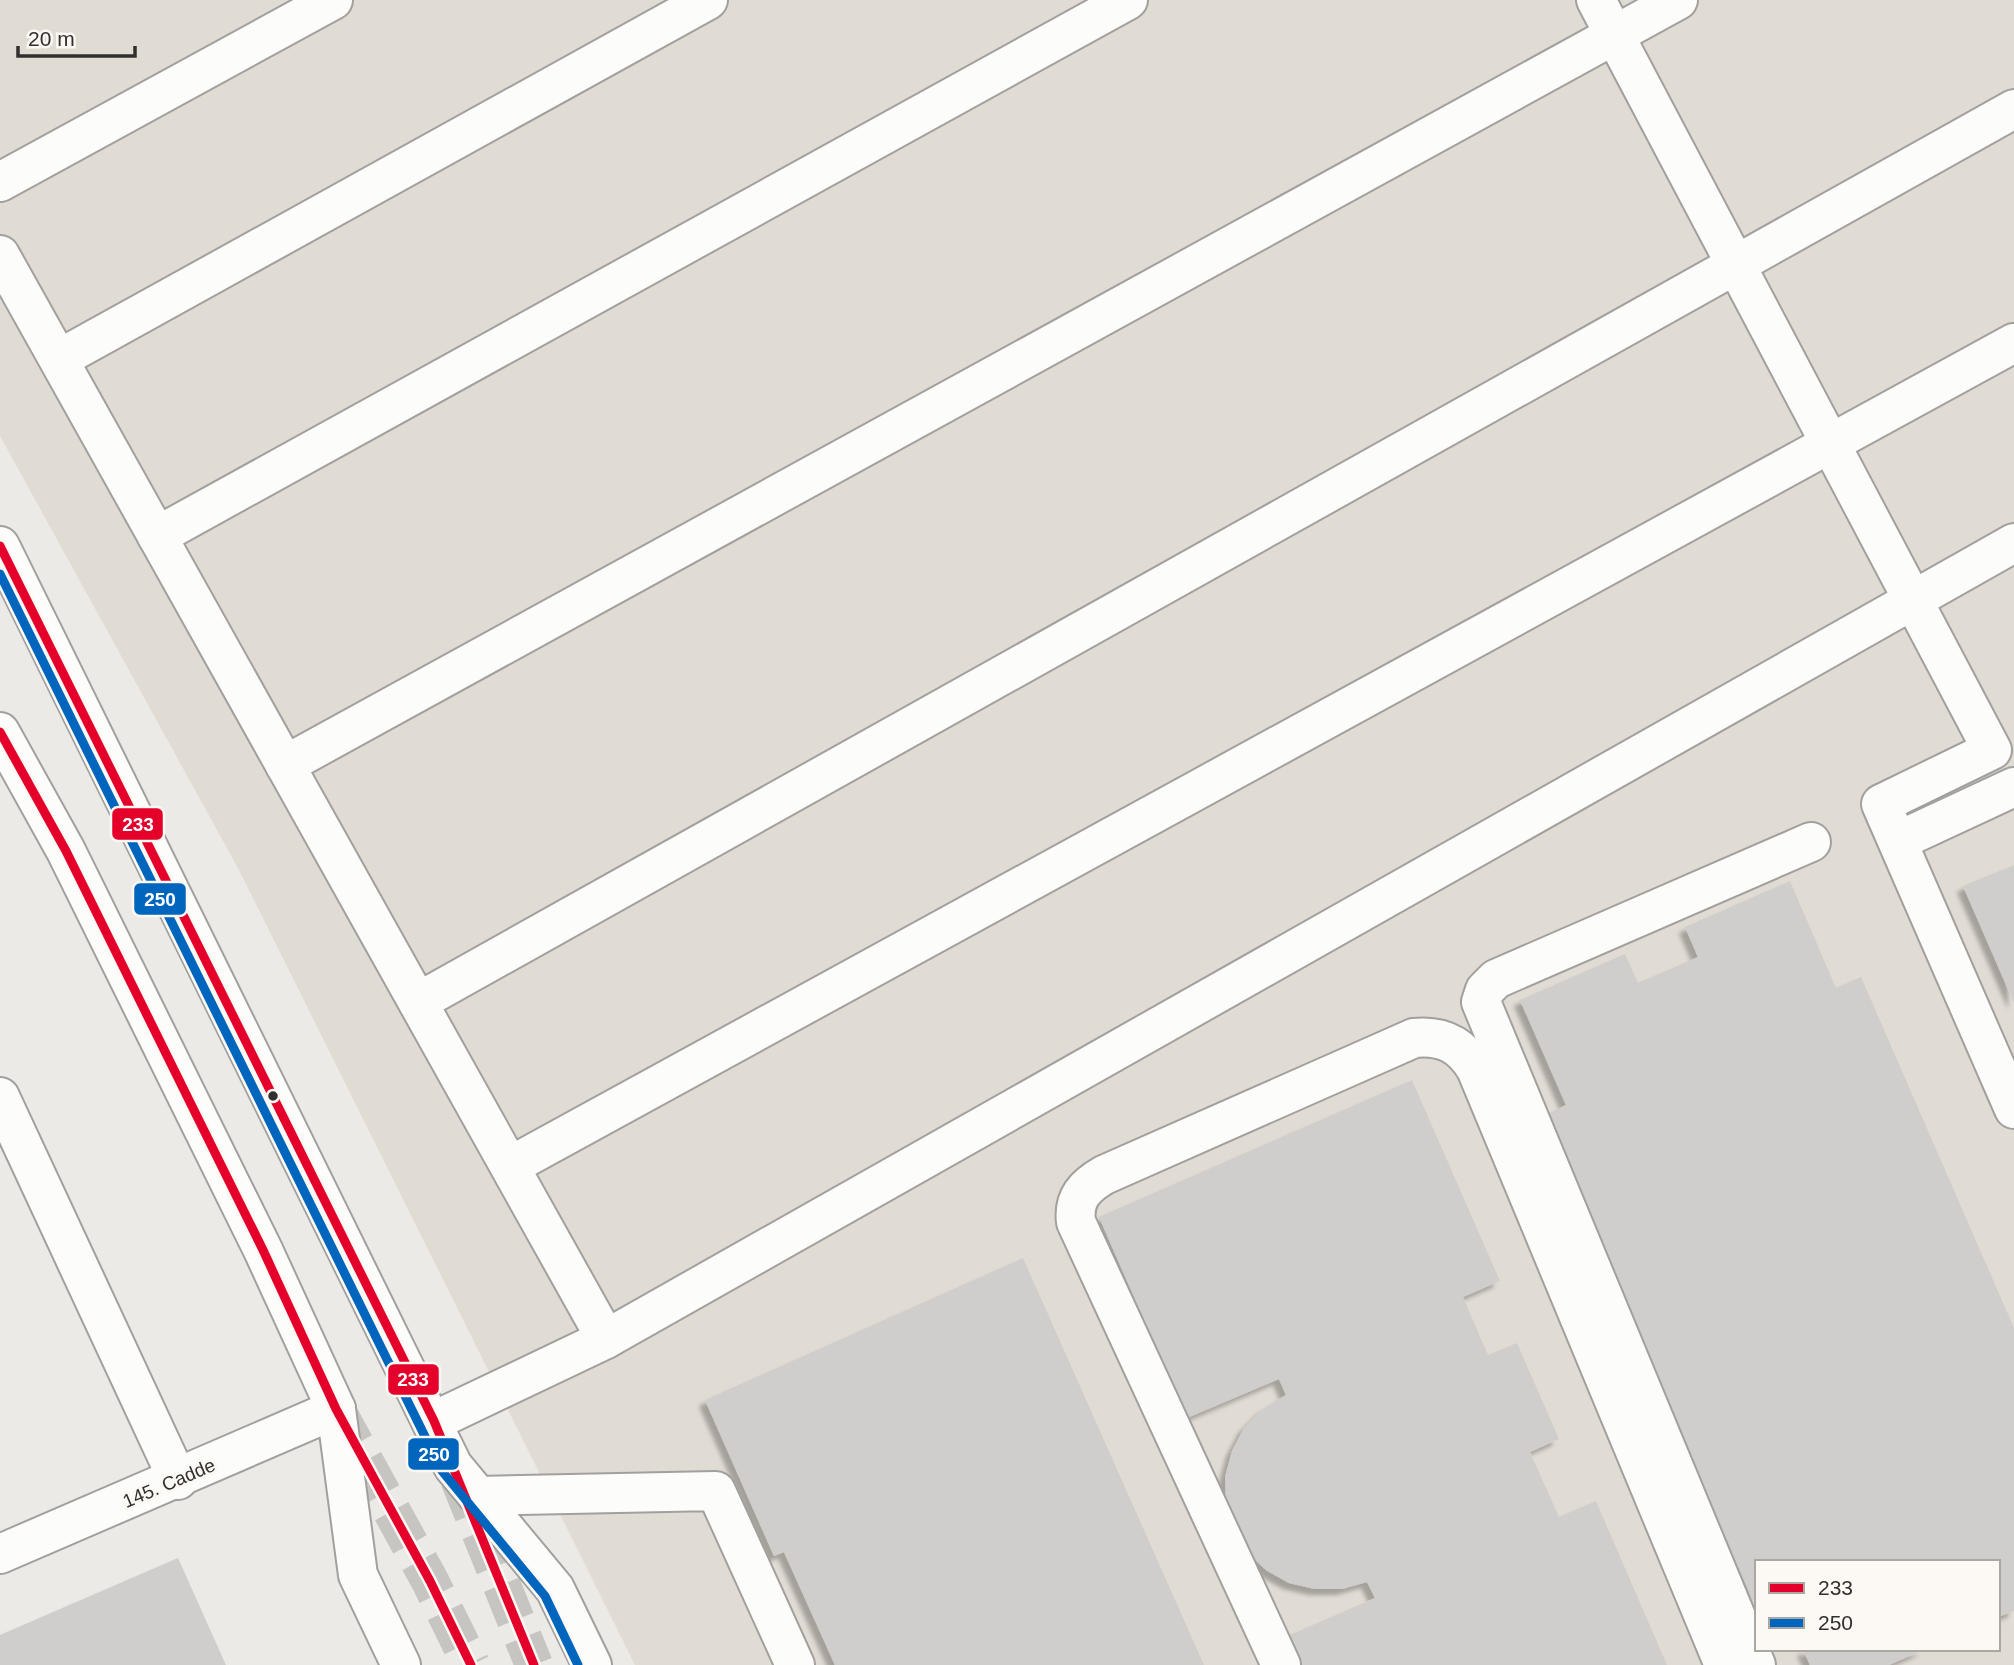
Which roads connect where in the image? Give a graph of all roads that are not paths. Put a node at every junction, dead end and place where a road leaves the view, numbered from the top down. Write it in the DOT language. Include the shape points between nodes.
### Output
graph roads {
  1 [pos="333,0"];
  2 [pos="708,0"];
  3 [pos="1128,0"];
  4 [pos="1596,0"];
  5 [pos="1678,0"];
  6 [pos="1616,34"];
  7 [pos="2014,109"];
  8 [pos="0,182"];
  9 [pos="0,255"];
  10 [pos="1735,264"];
  11 [pos="2014,343"];
  12 [pos="58,359"];
  13 [pos="1828,445"];
  14 [pos="158,536"];
  15 [pos="2014,543"];
  16 [pos="0,546"];
  17 [pos="1915,600"];
  18 [pos="0,732"];
  19 [pos="2003,744"];
  20 [pos="285,765"];
  21 [pos="2014,787"];
  22 [pos="1898,841"];
  23 [pos="1811,842"];
  24 [pos="418,1002"];
  25 [pos="0,1097"];
  26 [pos="2014,1109"];
  27 [pos="510,1166"];
  28 [pos="606,1339"];
  29 [pos="336,1409"];
  30 [pos="434,1421"];
  31 [pos="178,1480"];
  32 [pos="478,1496"];
  33 [pos="0,1554"];
  34 [pos="401,1665"];
  35 [pos="592,1665"];
  36 [pos="795,1665"];
  37 [pos="1281,1665"];
  38 [pos="1724,1665"];
  39 [pos="1756,1665"];
  1 -- 8 [label="street"];
  2 -- 12 [label="street"];
  3 -- 14 [label="street"];
  4 -- 6 [label="street"];
  5 -- 6 [label="street"];
  6 -- 10 [label="street"];
  6 -- 20 [label="street"];
  7 -- 10 [label="street"];
  9 -- 12 [label="street"];
  10 -- 13 [label="street"];
  10 -- 24 [label="street"];
  11 -- 13 [label="street"];
  12 -- 14 [label="street"];
  13 -- 17 [label="street"];
  13 -- 27 [label="street"];
  14 -- 20 [label="street"];
  15 -- 17 [label="street"];
  16 -- 30 [label="street"];
  17 -- 19 [label="street"];
  17 -- 28 [label="street"];
  18 -- 29 [label="street" via="66,851"];
  19 -- 22 [label="street" via="1881,804"];
  20 -- 24 [label="street"];
  21 -- 22 [label="street"];
  22 -- 26 [label="street"];
  23 -- 39 [label="street" via="1496,979 1480,1002"];
  24 -- 27 [label="street"];
  25 -- 31 [label="street"];
  27 -- 28 [label="street"];
  28 -- 30 [label="street"];
  29 -- 31 [label="street, 145. Cadde"];
  29 -- 34 [label="street" via="358,1575"];
  30 -- 32 [label="street" via="453,1466"];
  31 -- 33 [label="street, 145. Cadde"];
  32 -- 35 [label="street" via="555,1589"];
  32 -- 36 [label="street" via="716,1491"];
  37 -- 38 [label="street" via="1076,1222 1077,1201 1083,1190 1104,1175 1414,1038 1426,1037 1451,1042 1476,1069"];
}
